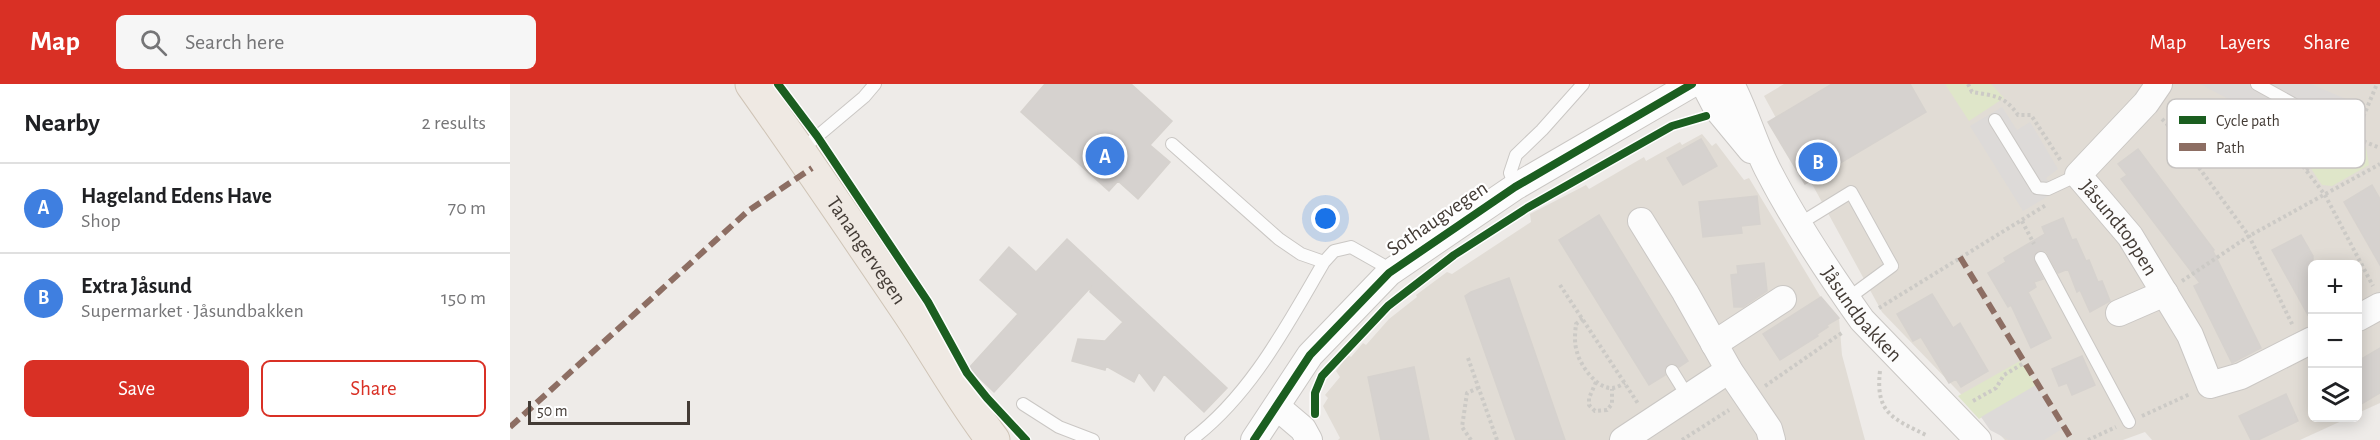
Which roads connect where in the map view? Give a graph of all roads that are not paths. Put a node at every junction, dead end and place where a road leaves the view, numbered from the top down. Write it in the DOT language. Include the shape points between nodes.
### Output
graph roads {
  1 [pos="752,84"];
  2 [pos="875,84"];
  3 [pos="1582,84"];
  4 [pos="1692,84"];
  5 [pos="1704,84"];
  6 [pos="1731,84"];
  7 [pos="2159,84"];
  8 [pos="2257,84"];
  9 [pos="2284,99"];
  10 [pos="1995,120"];
  11 [pos="1172,144"];
  12 [pos="800,150"];
  13 [pos="1768,171"];
  14 [pos="2081,178"];
  15 [pos="1515,187"];
  16 [pos="1641,221"];
  17 [pos="1799,224"];
  18 [pos="2041,258"];
  19 [pos="1324,262"];
  20 [pos="1389,273"];
  21 [pos="2173,288"];
  22 [pos="2377,298"];
  23 [pos="1783,299"];
  24 [pos="1854,309"];
  25 [pos="2119,313"];
  26 [pos="2362,314"];
  27 [pos="2307,343"];
  28 [pos="1714,344"];
  29 [pos="1729,370"];
  30 [pos="1672,371"];
  31 [pos="1688,397"];
  32 [pos="1023,404"];
  33 [pos="1277,407"];
  34 [pos="2129,422"];
  35 [pos="984,433"];
  36 [pos="1258,439"];
  37 [pos="1094,440"];
  38 [pos="1191,440"];
  39 [pos="1309,440"];
  40 [pos="1623,440"];
  41 [pos="1772,440"];
  42 [pos="1978,440"];
  1 -- 12 [label="main road, Tanangervegen"];
  2 -- 12 [label="lane"];
  3 -- 15 [label="lane" via="1516,155 1510,172"];
  4 -- 15 [label="street, Sothaugvegen"];
  5 -- 13 [label="street, Jåsundbakken" via="1717,109"];
  6 -- 13 [label="street, Jåsundbakken"];
  7 -- 14 [label="street, Jåsundtoppen"];
  8 -- 9 [label="lane"];
  10 -- 14 [label="lane" via="2037,189"];
  11 -- 19 [label="lane" via="1279,239 1301,254"];
  12 -- 35 [label="main road, Tanangervegen"];
  13 -- 17 [label="street, Jåsundbakken"];
  14 -- 21 [label="street, Jåsundtoppen"];
  15 -- 20 [label="street, Sothaugvegen"];
  16 -- 28 [label="street"];
  17 -- 24 [label="street, Jåsundbakken"];
  17 -- 24 [label="lane" via="1851,192 1892,266"];
  18 -- 34 [label="lane"];
  19 -- 20 [label="lane" via="1334,250 1351,247"];
  19 -- 38 [label="lane" via="1285,330 1237,399"];
  20 -- 33 [label="street, Sothaugvegen" via="1310,355"];
  21 -- 25 [label="street, Jåsundtoppen"];
  21 -- 27 [label="street, Jåsundtoppen" via="2210,385 2241,376"];
  22 -- 26 [label="street"];
  23 -- 28 [label="street"];
  24 -- 42 [label="street, Jåsundbakken"];
  28 -- 29 [label="street"];
  29 -- 31 [label="street"];
  29 -- 41 [label="street" via="1769,429"];
  30 -- 31 [label="lane"];
  31 -- 40 [label="street"];
  32 -- 37 [label="lane" via="1059,427"];
  33 -- 36 [label="street, Sothaugvegen"];
  33 -- 39 [label="street" via="1303,429"];
}
